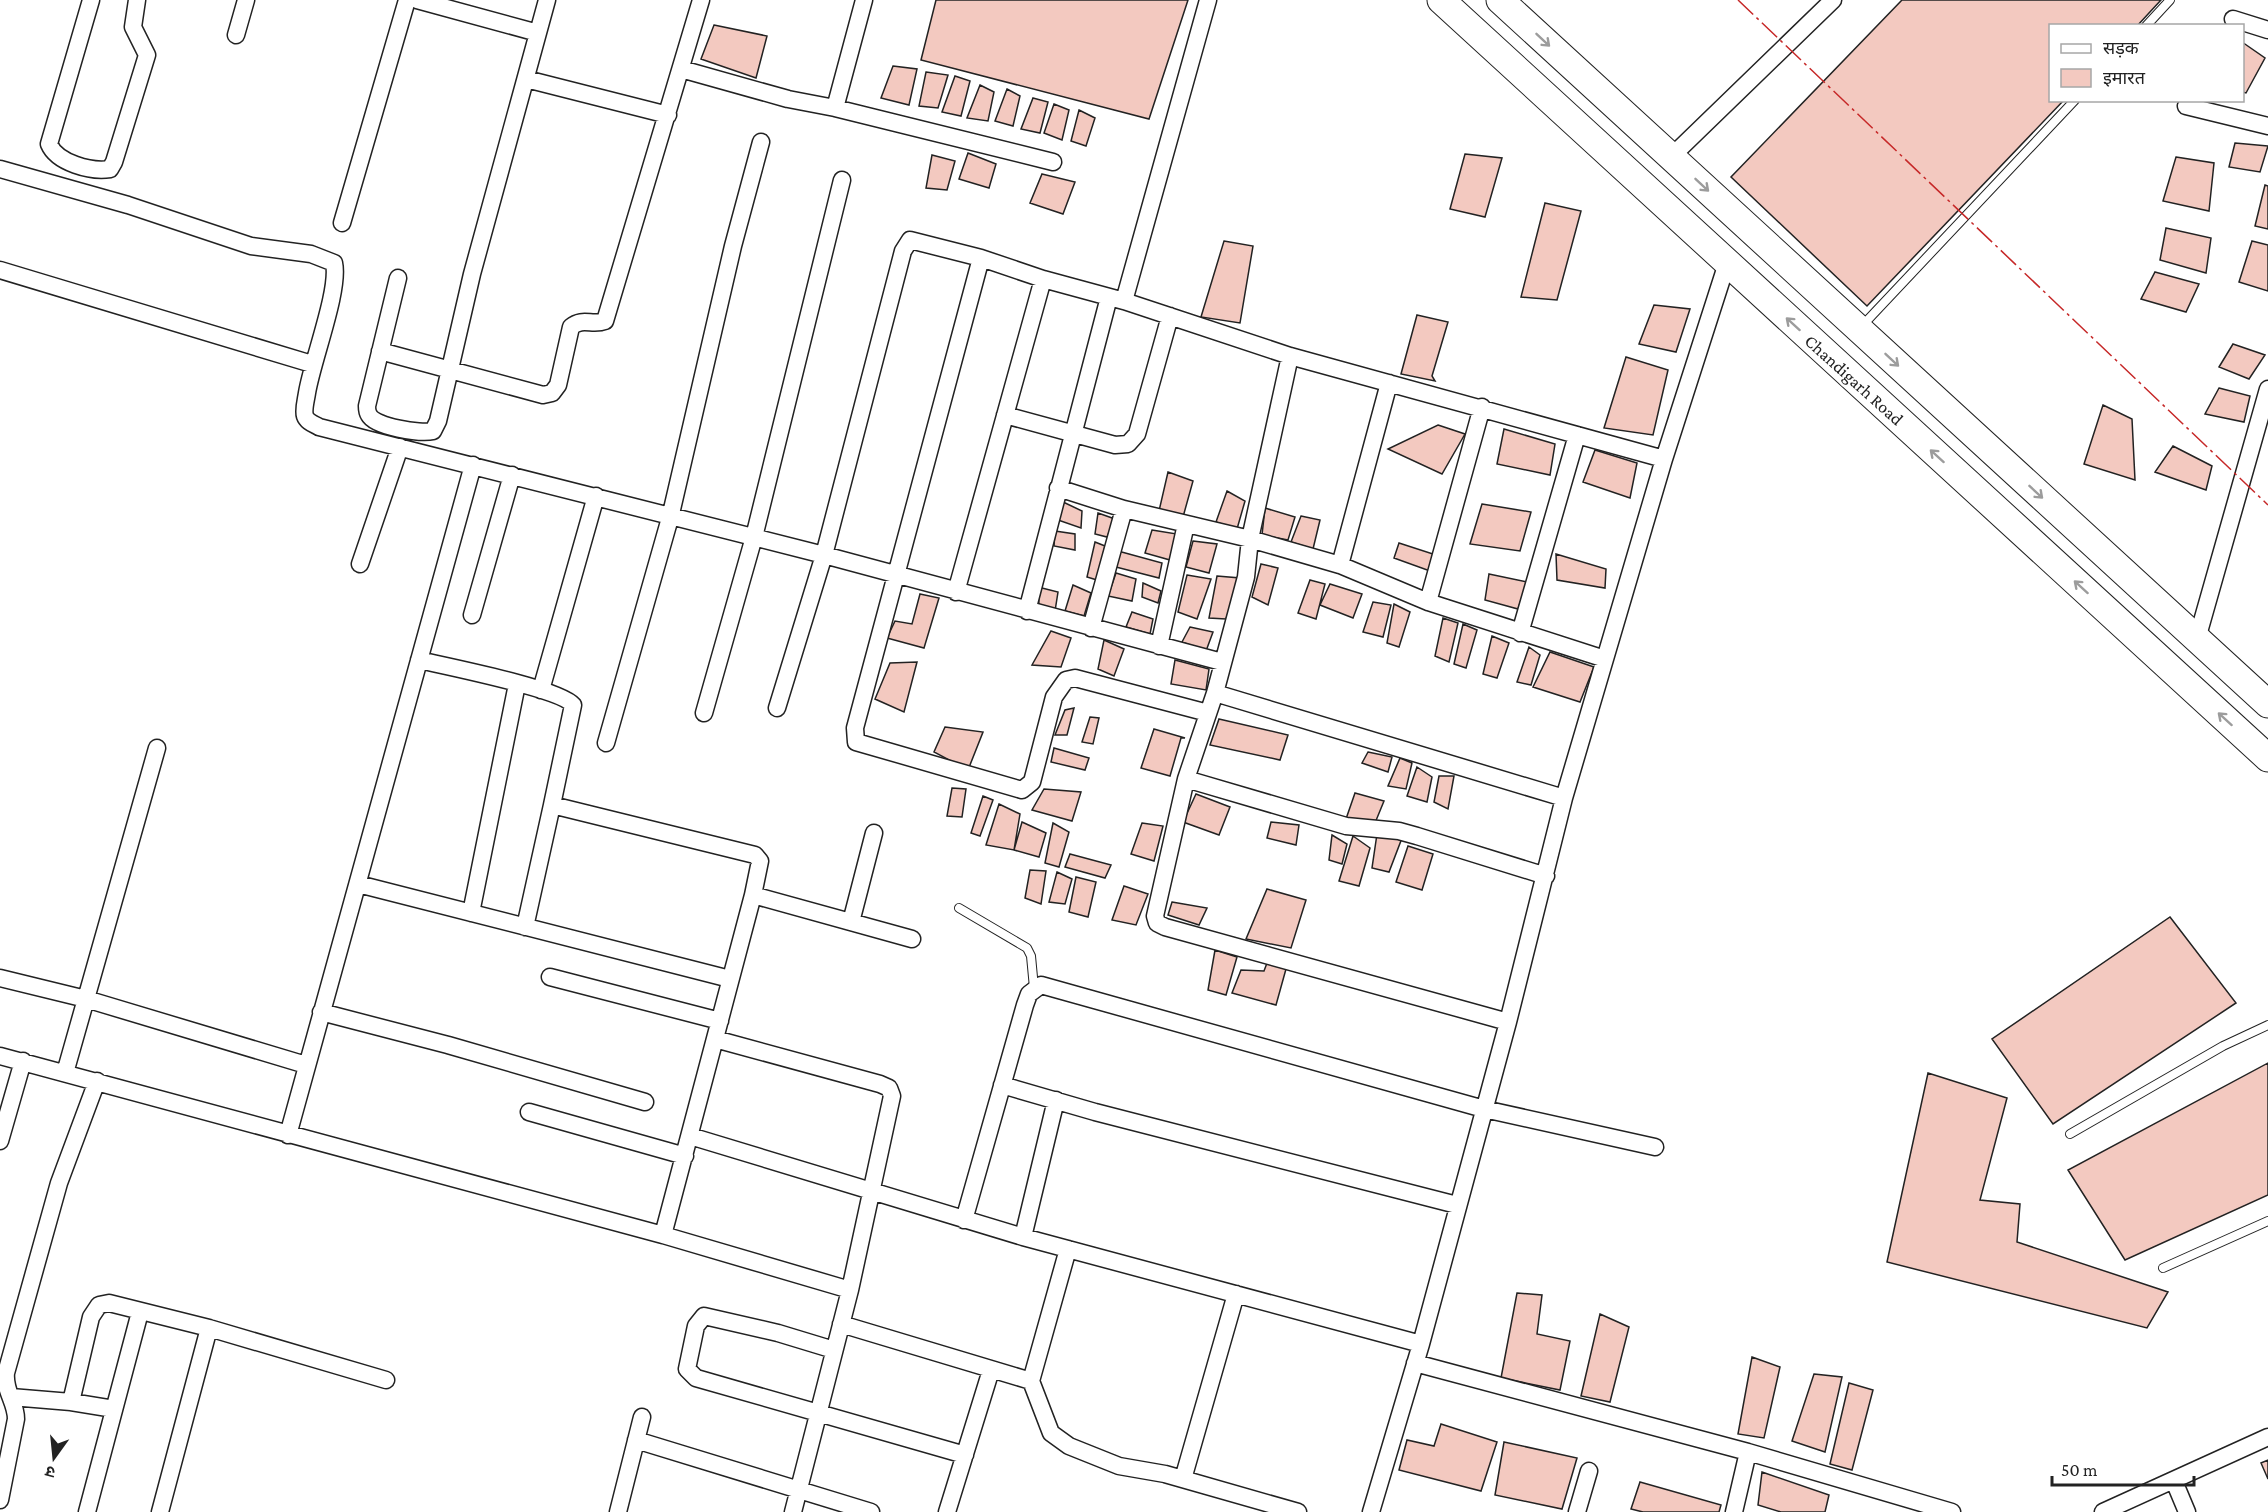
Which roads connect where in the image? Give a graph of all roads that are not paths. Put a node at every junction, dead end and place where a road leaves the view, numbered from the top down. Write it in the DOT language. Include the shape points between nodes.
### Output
graph roads {
  1 [pos="91,0"];
  2 [pos="137,0"];
  3 [pos="246,0"];
  4 [pos="407,0"];
  5 [pos="417,0"];
  6 [pos="547,0"];
  7 [pos="701,0"];
  8 [pos="864,0"];
  9 [pos="1208,0"];
  10 [pos="1441,0"];
  11 [pos="1500,0"];
  12 [pos="1833,0"];
  13 [pos="2170,0"];
  14 [pos="2233,19"];
  15 [pos="2148,24"];
  16 [pos="2268,30"];
  17 [pos="538,33"];
  18 [pos="236,35"];
  19 [pos="681,69"];
  20 [pos="526,79"];
  21 [pos="2074,102"];
  22 [pos="2186,106"];
  23 [pos="835,108"];
  24 [pos="668,115"];
  25 [pos="2268,126"];
  26 [pos="761,142"];
  27 [pos="1671,157"];
  28 [pos="1053,162"];
  29 [pos="0,169"];
  30 [pos="842,180"];
  31 [pos="342,223"];
  32 [pos="981,258"];
  33 [pos="1727,263"];
  34 [pos="0,270"];
  35 [pos="398,278"];
  36 [pos="1043,279"];
  37 [pos="1117,299"];
  38 [pos="1170,316"];
  39 [pos="1859,329"];
  40 [pos="380,351"];
  41 [pos="1290,356"];
  42 [pos="312,364"];
  43 [pos="450,370"];
  44 [pos="1389,383"];
  45 [pos="2268,389"];
  46 [pos="1482,407"];
  47 [pos="1005,415"];
  48 [pos="2263,425"];
  49 [pos="1073,433"];
  50 [pos="1577,435"];
  51 [pos="400,447"];
  52 [pos="1664,459"];
  53 [pos="473,465"];
  54 [pos="512,475"];
  55 [pos="1058,488"];
  56 [pos="596,496"];
  57 [pos="1124,509"];
  58 [pos="670,518"];
  59 [pos="1186,524"];
  60 [pos="754,537"];
  61 [pos="1250,539"];
  62 [pos="824,555"];
  63 [pos="360,564"];
  64 [pos="1340,565"];
  65 [pos="898,577"];
  66 [pos="956,592"];
  67 [pos="1428,602"];
  68 [pos="1027,611"];
  69 [pos="472,615"];
  70 [pos="1091,628"];
  71 [pos="1520,633"];
  72 [pos="2197,639"];
  73 [pos="1159,646"];
  74 [pos="1605,659"];
  75 [pos="419,660"];
  76 [pos="1222,662"];
  77 [pos="517,684"];
  78 [pos="541,690"];
  79 [pos="1215,693"];
  80 [pos="2268,704"];
  81 [pos="777,708"];
  82 [pos="704,713"];
  83 [pos="1208,713"];
  84 [pos="606,743"];
  85 [pos="157,748"];
  86 [pos="2268,758"];
  87 [pos="1186,778"];
  88 [pos="1564,798"];
  89 [pos="552,805"];
  90 [pos="874,833"];
  91 [pos="1546,876"];
  92 [pos="358,884"];
  93 [pos="753,895"];
  94 [pos="959,908"];
  95 [pos="471,913"];
  96 [pos="851,922"];
  97 [pos="525,927"];
  98 [pos="912,939"];
  99 [pos="549,976"];
  100 [pos="0,978"];
  101 [pos="730,979"];
  102 [pos="1034,988"];
  103 [pos="86,999"];
  104 [pos="321,1012"];
  105 [pos="720,1022"];
  106 [pos="1508,1022"];
  107 [pos="2268,1025"];
  108 [pos="715,1039"];
  109 [pos="0,1056"];
  110 [pos="22,1061"];
  111 [pos="306,1065"];
  112 [pos="65,1073"];
  113 [pos="97,1082"];
  114 [pos="1002,1085"];
  115 [pos="1056,1100"];
  116 [pos="645,1102"];
  117 [pos="1484,1108"];
  118 [pos="529,1112"];
  119 [pos="2070,1134"];
  120 [pos="288,1135"];
  121 [pos="690,1136"];
  122 [pos="0,1142"];
  123 [pos="1655,1147"];
  124 [pos="685,1156"];
  125 [pos="873,1192"];
  126 [pos="1457,1205"];
  127 [pos="964,1220"];
  128 [pos="2268,1221"];
  129 [pos="663,1235"];
  130 [pos="1023,1237"];
  131 [pos="1068,1249"];
  132 [pos="2163,1268"];
  133 [pos="850,1290"];
  134 [pos="1236,1294"];
  135 [pos="140,1312"];
  136 [pos="841,1324"];
  137 [pos="209,1328"];
  138 [pos="1421,1344"];
  139 [pos="834,1350"];
  140 [pos="1415,1363"];
  141 [pos="991,1370"];
  142 [pos="386,1380"];
  143 [pos="1031,1381"];
  144 [pos="11,1397"];
  145 [pos="72,1402"];
  146 [pos="114,1409"];
  147 [pos="819,1414"];
  148 [pos="642,1417"];
  149 [pos="2268,1437"];
  150 [pos="636,1440"];
  151 [pos="1748,1452"];
  152 [pos="965,1455"];
  153 [pos="1589,1472"];
  154 [pos="1183,1479"];
  155 [pos="2174,1481"];
  156 [pos="799,1492"];
  157 [pos="0,1500"];
  158 [pos="87,1512"];
  159 [pos="160,1512"];
  160 [pos="618,1512"];
  161 [pos="794,1512"];
  162 [pos="871,1512"];
  163 [pos="947,1512"];
  164 [pos="1298,1512"];
  165 [pos="1371,1512"];
  166 [pos="1577,1512"];
  167 [pos="1734,1512"];
  168 [pos="1952,1512"];
  169 [pos="2103,1512"];
  170 [pos="2187,1512"];
  1 -- 2 [label="street" via="49,144 52,153 61,158 100,171 110,169 114,162 147,55 133,27"];
  3 -- 18 [label="street"];
  4 -- 31 [label="street"];
  5 -- 17 [label="street"];
  6 -- 17 [label="street"];
  7 -- 19 [label="street"];
  8 -- 23 [label="street"];
  9 -- 37 [label="street"];
  10 -- 33 [label="main road, Chandigarh Road"];
  11 -- 27 [label="main road, one-way"];
  12 -- 27 [label="street"];
  13 -- 15 [label="lane"];
  14 -- 16 [label="street"];
  17 -- 20 [label="street"];
  19 -- 23 [label="street"];
  19 -- 24 [label="street"];
  20 -- 24 [label="street"];
  20 -- 43 [label="street"];
  21 -- 39 [label="lane"];
  22 -- 25 [label="street"];
  23 -- 28 [label="street"];
  24 -- 43 [label="street" via="605,321 597,324 585,320 572,327 558,385 552,393 543,395"];
  26 -- 58 [label="street"];
  27 -- 39 [label="main road, one-way"];
  29 -- 42 [label="street" via="148,211 251,246 326,257 334,263 336,271"];
  30 -- 60 [label="street"];
  32 -- 36 [label="street"];
  32 -- 62 [label="street" via="916,240 906,244"];
  32 -- 65 [label="street"];
  33 -- 52 [label="street"];
  86 -- 33 [label="main road, Chandigarh Road, one-way"];
  34 -- 42 [label="street"];
  35 -- 40 [label="street"];
  36 -- 37 [label="street"];
  36 -- 47 [label="street"];
  37 -- 38 [label="street"];
  37 -- 49 [label="street"];
  38 -- 41 [label="street"];
  38 -- 49 [label="street" via="1137,434 1128,444 1116,445"];
  39 -- 72 [label="main road, one-way"];
  40 -- 43 [label="street"];
  40 -- 43 [label="street" via="367,406 369,416 376,422 422,434 433,431"];
  41 -- 44 [label="street"];
  41 -- 61 [label="street"];
  42 -- 51 [label="street" via="305,405 309,422"];
  44 -- 46 [label="street"];
  44 -- 64 [label="street"];
  45 -- 48 [label="street"];
  46 -- 50 [label="street"];
  46 -- 67 [label="street"];
  47 -- 49 [label="street"];
  47 -- 66 [label="street"];
  48 -- 72 [label="street"];
  49 -- 55 [label="street"];
  50 -- 52 [label="street"];
  50 -- 71 [label="street"];
  51 -- 53 [label="street"];
  51 -- 63 [label="street"];
  52 -- 74 [label="street"];
  53 -- 54 [label="street"];
  53 -- 75 [label="street"];
  54 -- 56 [label="street"];
  54 -- 69 [label="street"];
  55 -- 57 [label="street"];
  55 -- 68 [label="street"];
  56 -- 58 [label="street"];
  56 -- 78 [label="street"];
  57 -- 59 [label="street"];
  57 -- 70 [label="street"];
  58 -- 60 [label="street"];
  58 -- 84 [label="street"];
  59 -- 61 [label="street"];
  59 -- 73 [label="street"];
  60 -- 62 [label="street"];
  60 -- 82 [label="street"];
  61 -- 64 [label="street"];
  61 -- 76 [label="street" via="1246,577"];
  62 -- 65 [label="street"];
  62 -- 81 [label="street"];
  64 -- 67 [label="street"];
  65 -- 66 [label="street"];
  65 -- 83 [label="street" via="855,728 856,742 864,746 1022,790 1032,782 1054,697 1066,680 1075,678"];
  66 -- 68 [label="street"];
  67 -- 71 [label="street"];
  68 -- 70 [label="street"];
  70 -- 73 [label="street"];
  71 -- 74 [label="street"];
  72 -- 80 [label="main road"];
  73 -- 76 [label="street"];
  74 -- 88 [label="street"];
  75 -- 77 [label="street"];
  75 -- 92 [label="street"];
  76 -- 79 [label="street"];
  77 -- 78 [label="street"];
  77 -- 95 [label="street"];
  78 -- 89 [label="street" via="561,696 573,705"];
  79 -- 83 [label="street"];
  79 -- 88 [label="street"];
  83 -- 87 [label="street"];
  85 -- 103 [label="street"];
  87 -- 91 [label="street" via="1346,826 1399,831"];
  87 -- 106 [label="street" via="1156,908 1157,923"];
  88 -- 91 [label="street"];
  89 -- 93 [label="street" via="754,855 760,867"];
  89 -- 97 [label="street"];
  90 -- 96 [label="street"];
  91 -- 106 [label="street"];
  92 -- 95 [label="street"];
  92 -- 104 [label="street"];
  93 -- 96 [label="street"];
  93 -- 101 [label="street"];
  94 -- 102 [label="lane" via="1027,948"];
  95 -- 97 [label="street"];
  96 -- 98 [label="street"];
  97 -- 101 [label="street"];
  99 -- 105 [label="street"];
  100 -- 103 [label="street"];
  101 -- 105 [label="street"];
  102 -- 114 [label="street" via="1025,1005"];
  102 -- 117 [label="street" via="1049,986"];
  103 -- 111 [label="street"];
  103 -- 112 [label="street"];
  104 -- 111 [label="street"];
  104 -- 116 [label="street"];
  105 -- 108 [label="street"];
  106 -- 117 [label="street"];
  107 -- 119 [label="lane" via="2223,1046"];
  108 -- 121 [label="street"];
  108 -- 125 [label="street" via="889,1088 892,1106"];
  109 -- 110 [label="street"];
  110 -- 112 [label="street"];
  110 -- 122 [label="street"];
  111 -- 120 [label="street"];
  112 -- 113 [label="street"];
  113 -- 120 [label="street"];
  113 -- 144 [label="street" via="59,1183 6,1373 5,1387"];
  114 -- 115 [label="street"];
  114 -- 127 [label="street"];
  115 -- 126 [label="street"];
  115 -- 130 [label="street"];
  117 -- 123 [label="street"];
  117 -- 126 [label="street"];
  118 -- 124 [label="street"];
  120 -- 129 [label="street"];
  121 -- 124 [label="street"];
  121 -- 125 [label="street"];
  124 -- 129 [label="street"];
  125 -- 127 [label="street"];
  125 -- 133 [label="street"];
  126 -- 138 [label="street"];
  127 -- 130 [label="street"];
  128 -- 132 [label="lane"];
  129 -- 133 [label="street"];
  130 -- 131 [label="street"];
  131 -- 134 [label="street"];
  131 -- 143 [label="street"];
  133 -- 136 [label="street"];
  134 -- 138 [label="street"];
  134 -- 154 [label="street"];
  135 -- 137 [label="street"];
  135 -- 145 [label="street" via="109,1303 99,1305 91,1317"];
  135 -- 146 [label="street"];
  136 -- 139 [label="street"];
  136 -- 141 [label="street"];
  137 -- 142 [label="street"];
  137 -- 159 [label="street"];
  138 -- 140 [label="street"];
  139 -- 147 [label="street"];
  139 -- 147 [label="street" via="713,1316 704,1316 699,1321 693,1337 688,1360 690,1375"];
  140 -- 151 [label="street"];
  140 -- 165 [label="street"];
  141 -- 143 [label="street"];
  141 -- 152 [label="street"];
  143 -- 154 [label="street" via="1046,1422 1058,1440 1119,1466"];
  144 -- 145 [label="street"];
  144 -- 157 [label="street" via="16,1419"];
  145 -- 146 [label="street"];
  146 -- 158 [label="street"];
  147 -- 152 [label="street"];
  147 -- 156 [label="street"];
  148 -- 150 [label="street"];
  149 -- 155 [label="street"];
  150 -- 156 [label="street"];
  150 -- 160 [label="street"];
  151 -- 167 [label="street"];
  151 -- 168 [label="street"];
  152 -- 163 [label="street"];
  153 -- 166 [label="street"];
  154 -- 164 [label="street"];
  155 -- 169 [label="street"];
  155 -- 170 [label="street"];
  156 -- 161 [label="street"];
  156 -- 162 [label="street"];
}
